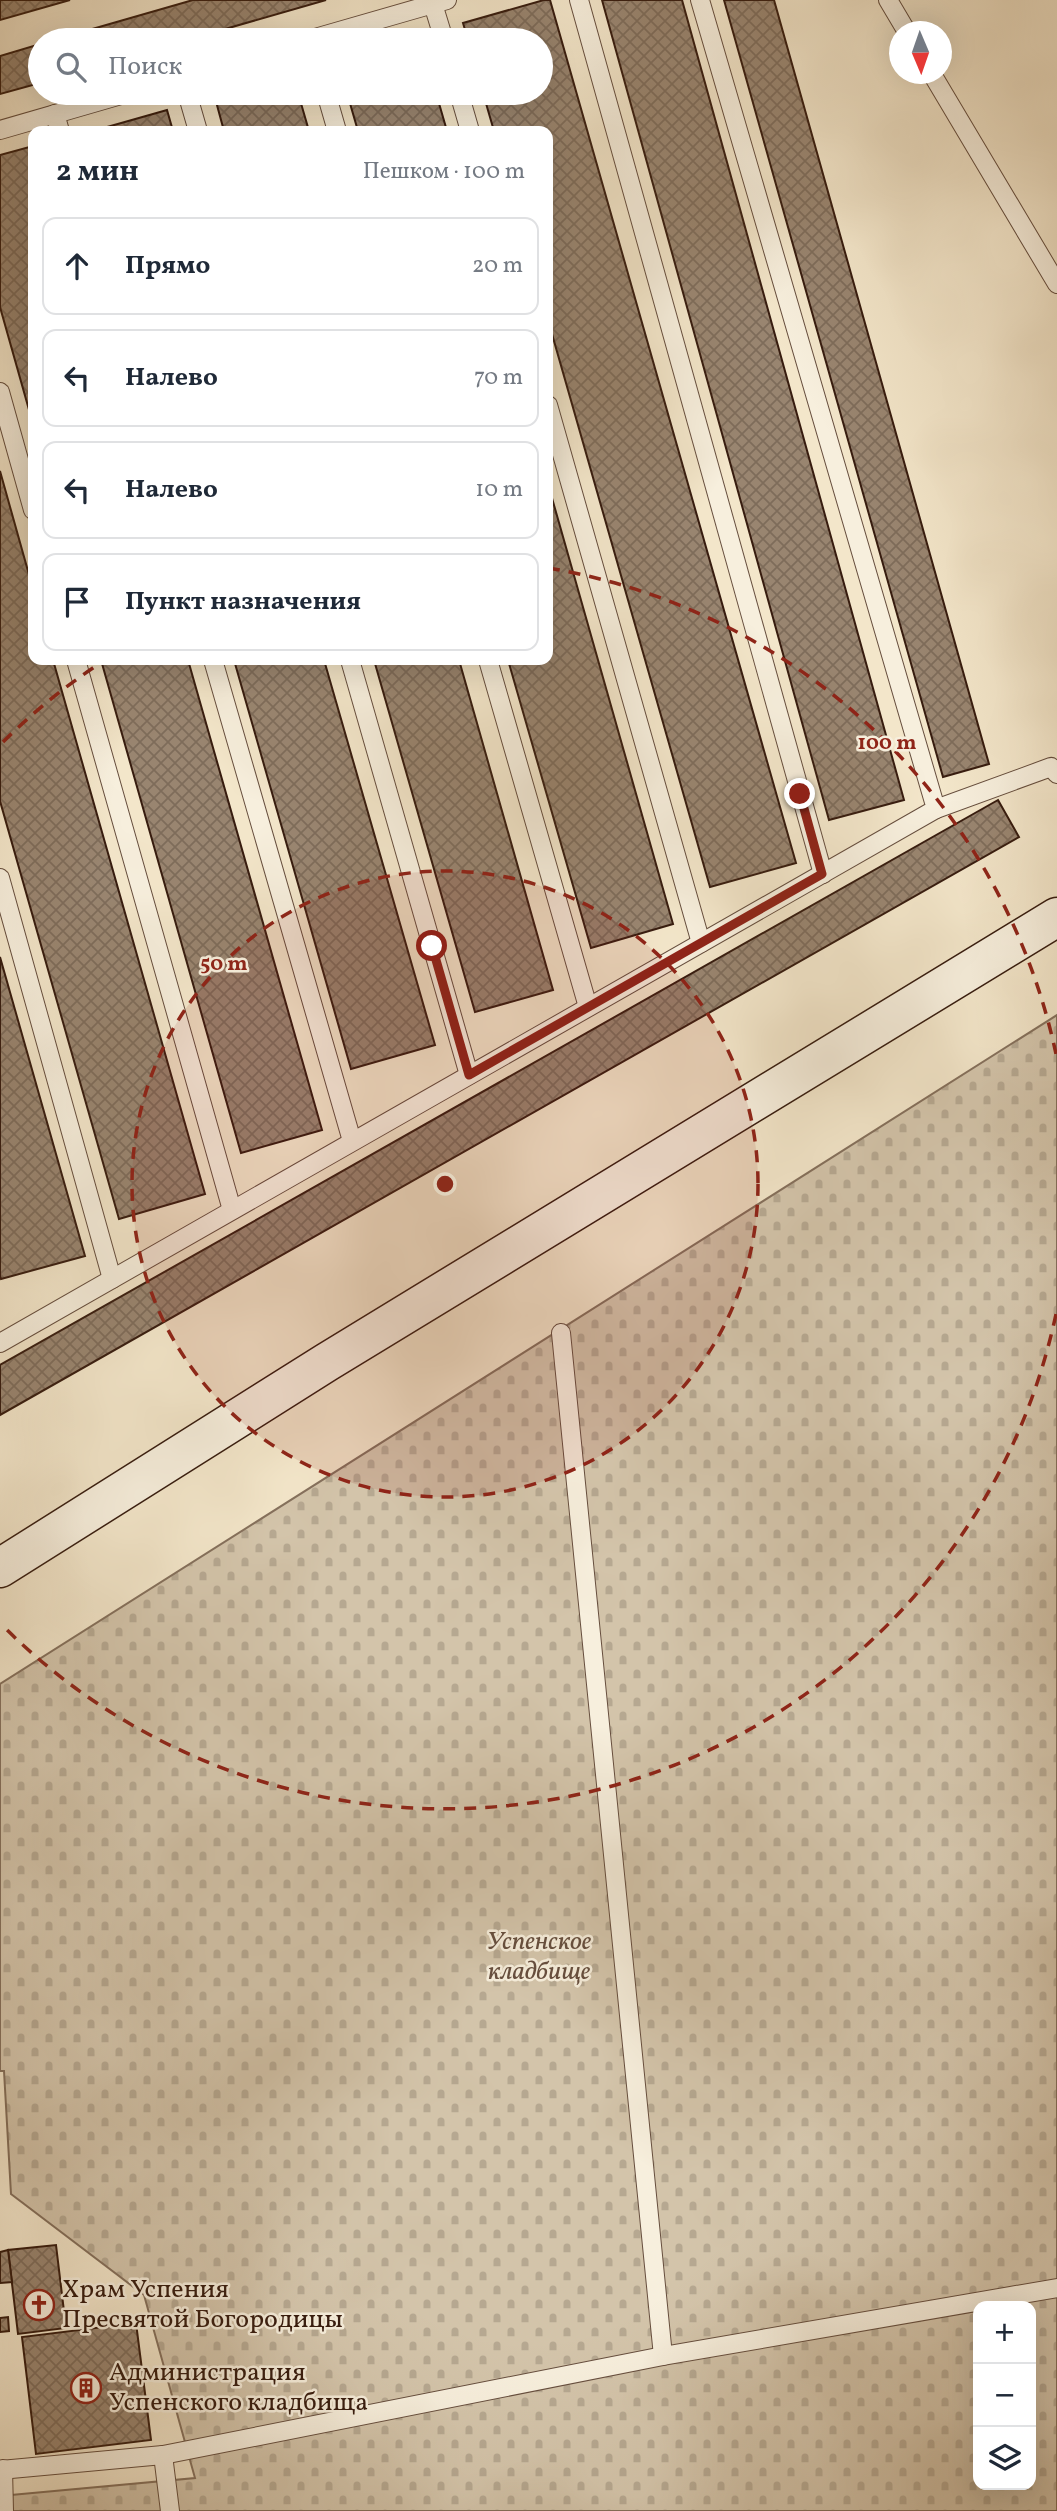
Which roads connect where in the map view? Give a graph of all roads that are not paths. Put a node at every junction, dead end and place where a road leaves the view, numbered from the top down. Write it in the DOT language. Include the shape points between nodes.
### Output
graph roads {
  1 [pos="579,0"];
  2 [pos="700,0"];
  3 [pos="888,0"];
  4 [pos="440,2"];
  5 [pos="900,21"];
  6 [pos="351,28"];
  7 [pos="443,28"];
  8 [pos="938,84"];
  9 [pos="100,105"];
  10 [pos="190,105"];
  11 [pos="329,105"];
  12 [pos="462,105"];
  13 [pos="58,123"];
  14 [pos="33,126"];
  15 [pos="197,126"];
  16 [pos="336,126"];
  17 [pos="469,126"];
  18 [pos="28,127"];
  19 [pos="0,130"];
  20 [pos="1057,284"];
  21 [pos="0,392"];
  22 [pos="553,423"];
  23 [pos="28,492"];
  24 [pos="77,665"];
  25 [pos="214,665"];
  26 [pos="350,665"];
  27 [pos="489,665"];
  28 [pos="1057,774"];
  29 [pos="936,809"];
  30 [pos="822,874"];
  31 [pos="0,878"];
  32 [pos="1057,917"];
  33 [pos="701,943"];
  34 [pos="588,1007"];
  35 [pos="469,1075"];
  36 [pos="352,1141"];
  37 [pos="232,1210"];
  38 [pos="112,1279"];
  39 [pos="561,1333"];
  40 [pos="0,1343"];
  41 [pos="0,1568"];
  42 [pos="1057,2288"];
  43 [pos="663,2356"];
  44 [pos="163,2455"];
  45 [pos="1,2470"];
  46 [pos="4,2511"];
  47 [pos="170,2511"];
  1 -- 30 [label="lane"];
  2 -- 29 [label="lane"];
  3 -- 5 [label="lane"];
  4 -- 6 [label="lane"];
  4 -- 7 [label="lane"];
  8 -- 20 [label="lane"];
  9 -- 13 [label="lane"];
  10 -- 15 [label="lane"];
  11 -- 16 [label="lane"];
  12 -- 17 [label="lane"];
  13 -- 14 [label="lane"];
  18 -- 19 [label="lane"];
  21 -- 23 [label="lane"];
  22 -- 33 [label="lane"];
  24 -- 37 [label="lane"];
  25 -- 36 [label="lane"];
  26 -- 35 [label="lane"];
  27 -- 34 [label="lane"];
  28 -- 29 [label="lane" via="1051,767"];
  29 -- 30 [label="lane"];
  30 -- 33 [label="lane"];
  31 -- 38 [label="lane"];
  32 -- 41 [label="main road" via="327,1362"];
  33 -- 34 [label="lane"];
  34 -- 35 [label="lane"];
  35 -- 36 [label="lane"];
  36 -- 37 [label="lane"];
  37 -- 38 [label="lane"];
  38 -- 40 [label="lane"];
  39 -- 43 [label="lane"];
  42 -- 43 [label="lane"];
  43 -- 44 [label="lane"];
  44 -- 45 [label="lane"];
  44 -- 47 [label="lane"];
  45 -- 46 [label="lane"];
}
